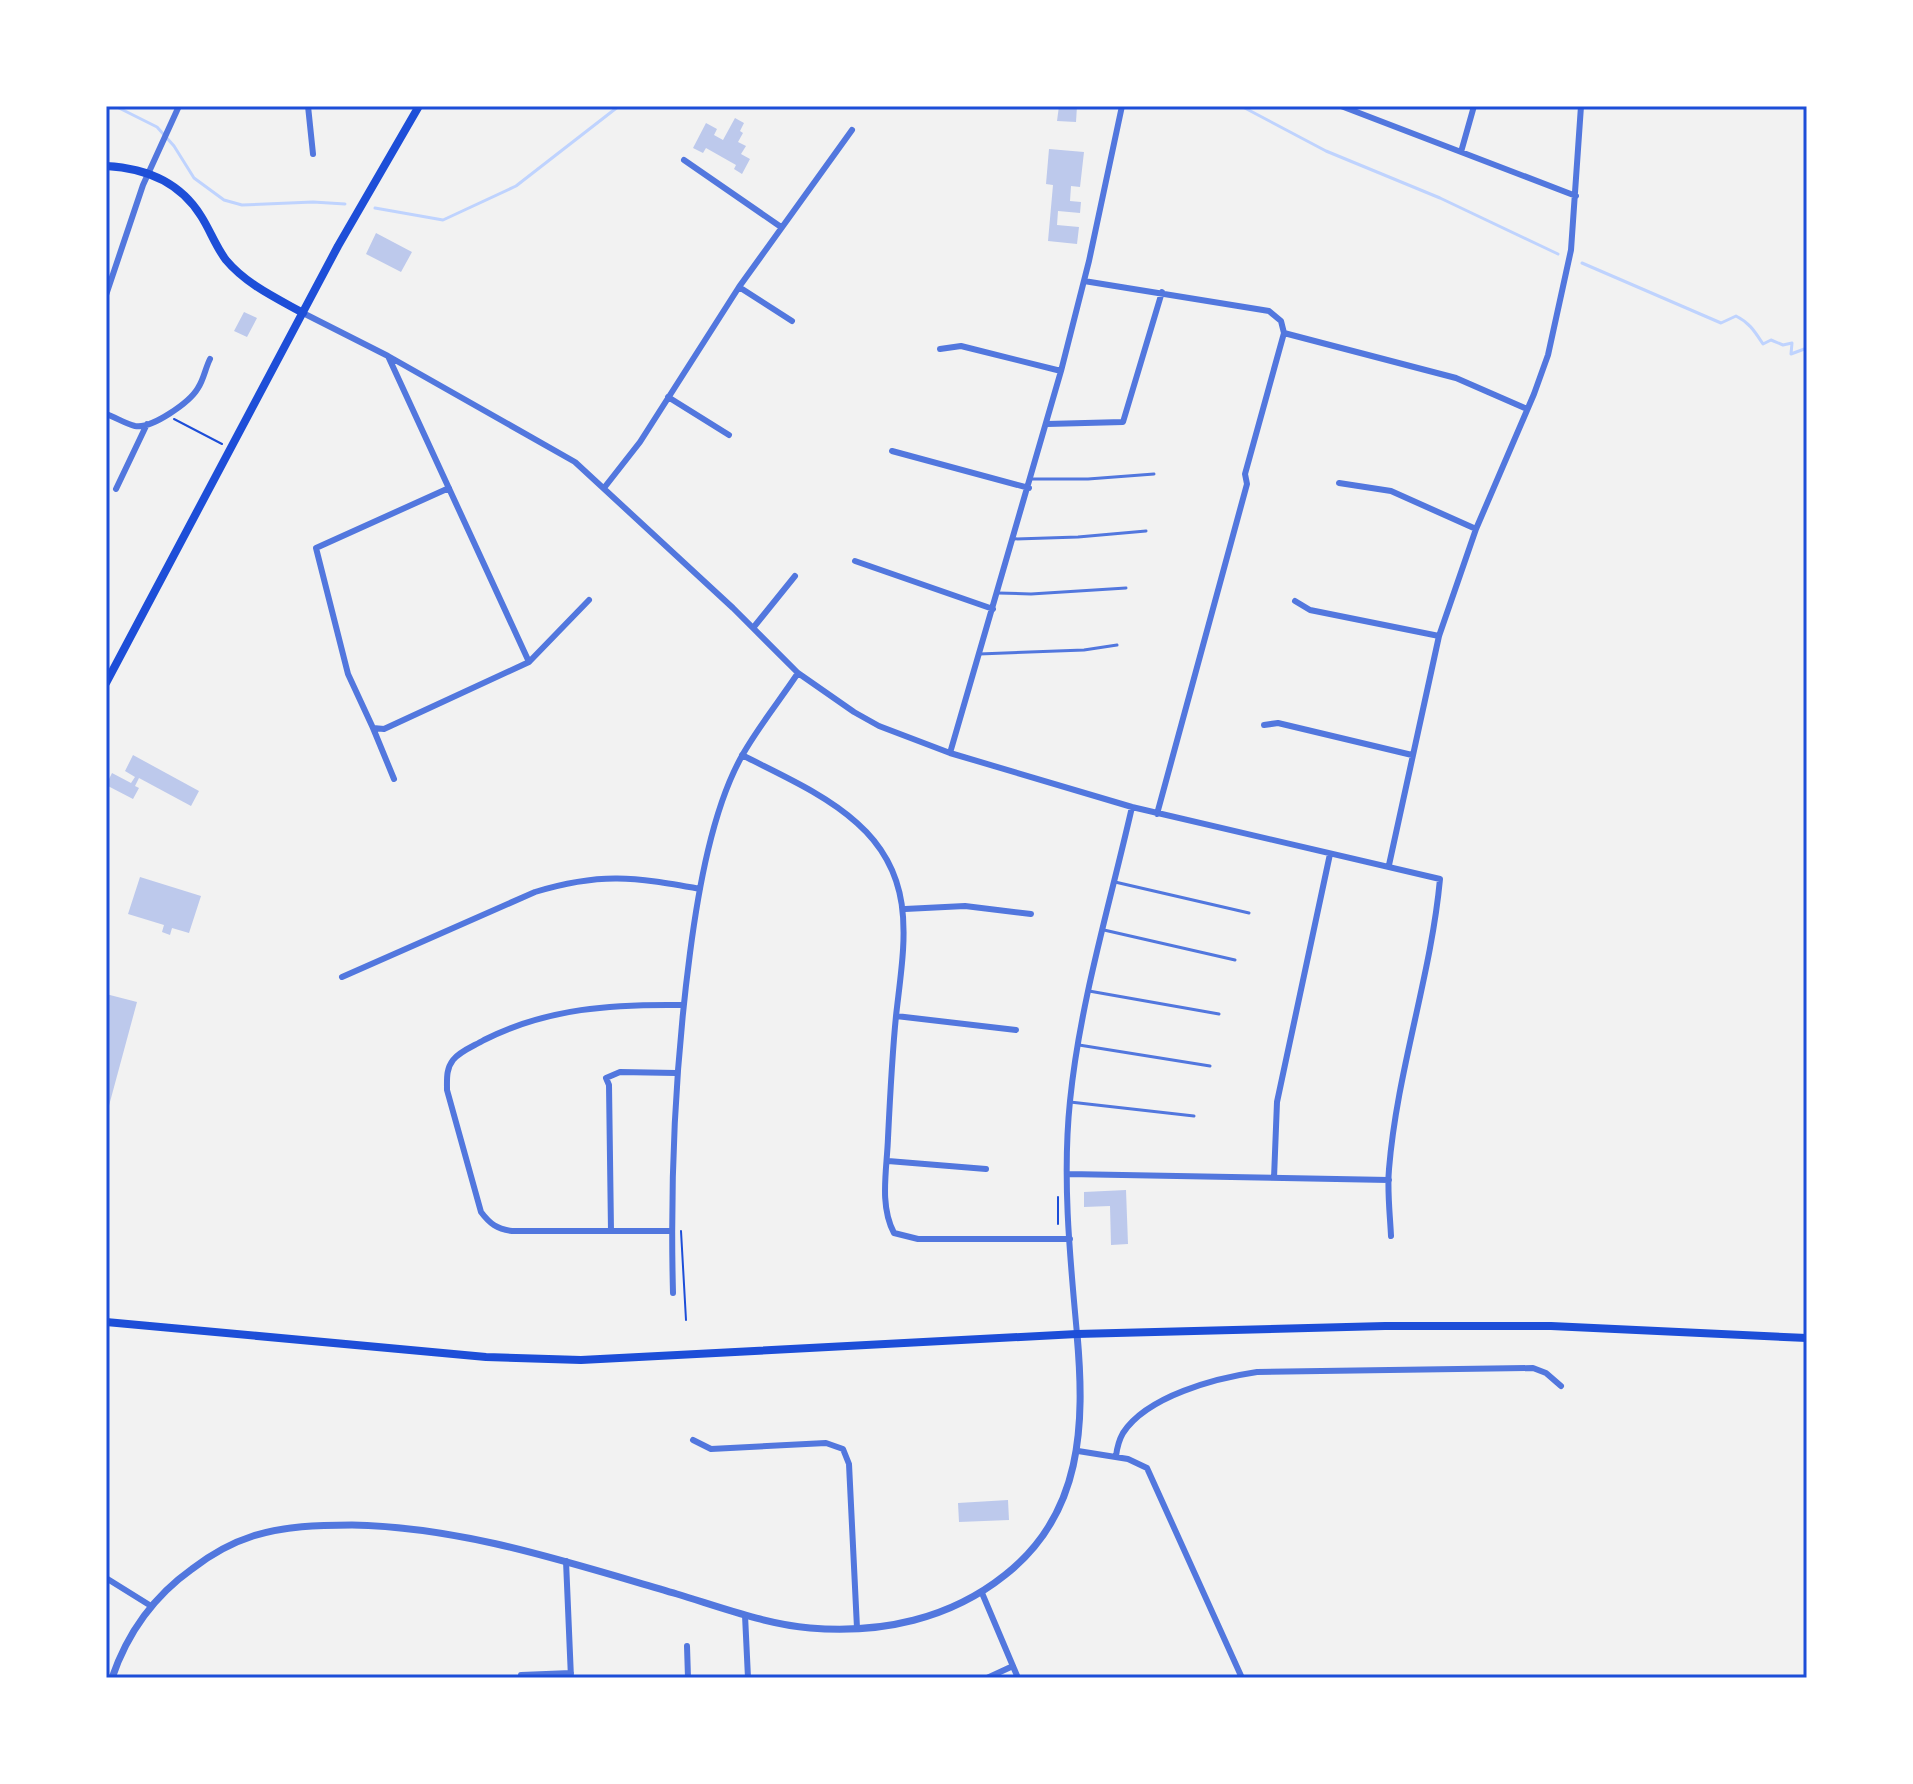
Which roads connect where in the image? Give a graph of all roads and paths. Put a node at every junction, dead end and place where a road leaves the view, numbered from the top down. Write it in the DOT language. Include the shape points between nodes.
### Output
graph roads {
  1 [pos="179,106"];
  2 [pos="308,106"];
  3 [pos="419,106"];
  4 [pos="1122,106"];
  5 [pos="1341,106"];
  6 [pos="1474,106"];
  7 [pos="1581,106"];
  8 [pos="852,130"];
  9 [pos="1461,152"];
  10 [pos="313,154"];
  11 [pos="684,160"];
  12 [pos="106,166"];
  13 [pos="148,173"];
  14 [pos="1576,197"];
  15 [pos="781,227"];
  16 [pos="1084,281"];
  17 [pos="739,287"];
  18 [pos="1162,292"];
  19 [pos="106,295"];
  20 [pos="303,313"];
  21 [pos="792,321"];
  22 [pos="1284,333"];
  23 [pos="940,349"];
  24 [pos="388,356"];
  25 [pos="210,359"];
  26 [pos="1061,371"];
  27 [pos="668,397"];
  28 [pos="1527,409"];
  29 [pos="106,414"];
  30 [pos="165,415"];
  31 [pos="147,424"];
  32 [pos="1047,424"];
  33 [pos="729,435"];
  34 [pos="222,444"];
  35 [pos="892,451"];
  36 [pos="1154,474"];
  37 [pos="1031,479"];
  38 [pos="1339,483"];
  39 [pos="449,488"];
  40 [pos="604,488"];
  41 [pos="1029,488"];
  42 [pos="116,489"];
  43 [pos="1476,529"];
  44 [pos="1146,531"];
  45 [pos="1013,539"];
  46 [pos="855,561"];
  47 [pos="795,576"];
  48 [pos="1126,588"];
  49 [pos="998,593"];
  50 [pos="589,600"];
  51 [pos="1295,601"];
  52 [pos="993,609"];
  53 [pos="753,628"];
  54 [pos="1439,636"];
  55 [pos="1117,645"];
  56 [pos="979,654"];
  57 [pos="529,662"];
  58 [pos="798,673"];
  59 [pos="106,683"];
  60 [pos="1264,725"];
  61 [pos="373,728"];
  62 [pos="950,753"];
  63 [pos="742,755"];
  64 [pos="1412,755"];
  65 [pos="394,779"];
  66 [pos="1132,807"];
  67 [pos="1157,814"];
  68 [pos="1330,854"];
  69 [pos="1389,865"];
  70 [pos="1115,882"];
  71 [pos="700,889"];
  72 [pos="905,909"];
  73 [pos="1249,913"];
  74 [pos="1031,914"];
  75 [pos="1104,930"];
  76 [pos="1235,960"];
  77 [pos="342,977"];
  78 [pos="1088,991"];
  79 [pos="683,1005"];
  80 [pos="1219,1014"];
  81 [pos="896,1016"];
  82 [pos="1016,1030"];
  83 [pos="1078,1044"];
  84 [pos="1210,1066"];
  85 [pos="676,1073"];
  86 [pos="1070,1102"];
  87 [pos="1194,1116"];
  88 [pos="888,1161"];
  89 [pos="986,1169"];
  90 [pos="1068,1174"];
  91 [pos="1274,1178"];
  92 [pos="1389,1180"];
  93 [pos="1058,1197"];
  94 [pos="1058,1224"];
  95 [pos="611,1231"];
  96 [pos="671,1231"];
  97 [pos="1391,1236"];
  98 [pos="1070,1239"];
  99 [pos="673,1293"];
  100 [pos="686,1320"];
  101 [pos="106,1322"];
  102 [pos="1077,1334"];
  103 [pos="1807,1338"];
  104 [pos="1561,1386"];
  105 [pos="693,1440"];
  106 [pos="1078,1451"];
  107 [pos="1116,1456"];
  108 [pos="566,1561"];
  109 [pos="106,1578"];
  110 [pos="982,1593"];
  111 [pos="151,1606"];
  112 [pos="745,1615"];
  113 [pos="857,1628"];
  114 [pos="687,1646"];
  115 [pos="1013,1666"];
  116 [pos="521,1675"];
  117 [pos="571,1676"];
  118 [pos="112,1678"];
  119 [pos="688,1678"];
  120 [pos="748,1678"];
  121 [pos="987,1678"];
  122 [pos="1018,1678"];
  123 [pos="1242,1678"];
  1 -- 13 [label="street"];
  2 -- 10 [label="street"];
  3 -- 20 [label="main road"];
  4 -- 16 [label="street"];
  5 -- 9 [label="street"];
  6 -- 9 [label="street"];
  7 -- 14 [label="street"];
  8 -- 15 [label="street"];
  9 -- 14 [label="street"];
  11 -- 15 [label="street"];
  12 -- 13 [label="main road"];
  13 -- 19 [label="street"];
  13 -- 20 [label="main road" via="190,202 240,273"];
  14 -- 28 [label="street" via="1556,323"];
  15 -- 17 [label="street"];
  16 -- 18 [label="street"];
  16 -- 26 [label="street"];
  17 -- 21 [label="street"];
  17 -- 27 [label="street"];
  18 -- 22 [label="street" via="1269,311 1281,321"];
  18 -- 32 [label="street" via="1123,422"];
  20 -- 24 [label="street"];
  20 -- 59 [label="main road"];
  22 -- 28 [label="street" via="1456,378"];
  22 -- 67 [label="street"];
  23 -- 26 [label="street" via="961,346"];
  24 -- 39 [label="street"];
  24 -- 40 [label="street" via="575,462"];
  25 -- 30 [label="street" via="196,392"];
  26 -- 32 [label="street"];
  27 -- 33 [label="street"];
  27 -- 40 [label="street"];
  28 -- 43 [label="street"];
  29 -- 31 [label="street" via="136,426"];
  30 -- 31 [label="street"];
  30 -- 34 [label="path"];
  31 -- 42 [label="street"];
  32 -- 37 [label="street"];
  35 -- 41 [label="street"];
  36 -- 37 [label="lane"];
  37 -- 41 [label="street"];
  38 -- 43 [label="street" via="1391,491"];
  39 -- 57 [label="street"];
  39 -- 61 [label="street" via="316,548 348,674"];
  40 -- 53 [label="street"];
  41 -- 45 [label="street"];
  43 -- 54 [label="street"];
  44 -- 45 [label="lane"];
  45 -- 49 [label="street"];
  46 -- 52 [label="street"];
  47 -- 53 [label="street"];
  48 -- 49 [label="lane"];
  49 -- 52 [label="street"];
  50 -- 57 [label="street"];
  51 -- 54 [label="street" via="1310,610"];
  52 -- 56 [label="street"];
  53 -- 58 [label="street"];
  54 -- 64 [label="street"];
  55 -- 56 [label="lane"];
  56 -- 62 [label="street"];
  57 -- 61 [label="street" via="384,729"];
  58 -- 62 [label="street" via="879,726"];
  58 -- 63 [label="street"];
  60 -- 64 [label="street" via="1278,723"];
  61 -- 65 [label="street"];
  62 -- 66 [label="street"];
  63 -- 71 [label="street"];
  63 -- 72 [label="street" via="860,825 893,872"];
  64 -- 69 [label="street"];
  66 -- 67 [label="street"];
  66 -- 70 [label="street"];
  67 -- 68 [label="street"];
  68 -- 69 [label="street"];
  68 -- 91 [label="street" via="1277,1102"];
  69 -- 92 [label="street" via="1440,879"];
  70 -- 73 [label="lane"];
  70 -- 75 [label="street"];
  71 -- 77 [label="street" via="613,877 561,884"];
  71 -- 79 [label="street"];
  72 -- 74 [label="street" via="965,906"];
  72 -- 81 [label="street"];
  75 -- 76 [label="lane"];
  75 -- 78 [label="street"];
  78 -- 80 [label="lane"];
  78 -- 83 [label="street"];
  79 -- 85 [label="street"];
  79 -- 95 [label="street" via="610,1005 549,1015 458,1054 447,1071 447,1090 481,1212 489,1222 512,1231"];
  81 -- 82 [label="street"];
  81 -- 88 [label="street"];
  83 -- 84 [label="lane"];
  83 -- 86 [label="street"];
  85 -- 95 [label="street" via="620,1072 606,1078"];
  85 -- 96 [label="street"];
  86 -- 87 [label="lane"];
  86 -- 90 [label="street"];
  88 -- 89 [label="street"];
  88 -- 98 [label="street" via="885,1203 894,1233 918,1239"];
  90 -- 91 [label="street"];
  90 -- 98 [label="street"];
  91 -- 92 [label="street"];
  92 -- 97 [label="street"];
  93 -- 94 [label="path"];
  95 -- 96 [label="street"];
  96 -- 99 [label="street"];
  96 -- 100 [label="path" via="682,1231"];
  98 -- 102 [label="street"];
  101 -- 102 [label="main road" via="486,1357 581,1360"];
  102 -- 103 [label="main road" via="1536,1326"];
  102 -- 106 [label="street" via="1082,1399"];
  104 -- 107 [label="street" via="1533,1368 1222,1377 1144,1411 1123,1433"];
  105 -- 113 [label="street" via="711,1449 826,1443 843,1449 849,1464"];
  106 -- 107 [label="street"];
  106 -- 110 [label="street" via="1059,1507 1038,1542"];
  107 -- 123 [label="street" via="1147,1468 1154,1480"];
  108 -- 111 [label="street" via="406,1527 296,1526 253,1536 216,1553"];
  108 -- 112 [label="street"];
  108 -- 117 [label="street"];
  109 -- 111 [label="street"];
  110 -- 113 [label="street" via="919,1620"];
  110 -- 115 [label="street"];
  111 -- 118 [label="street" via="119,1656"];
  112 -- 113 [label="street" via="813,1628"];
  112 -- 120 [label="street"];
  114 -- 119 [label="street"];
  115 -- 121 [label="street"];
  115 -- 122 [label="street"];
  116 -- 117 [label="street"];
}
